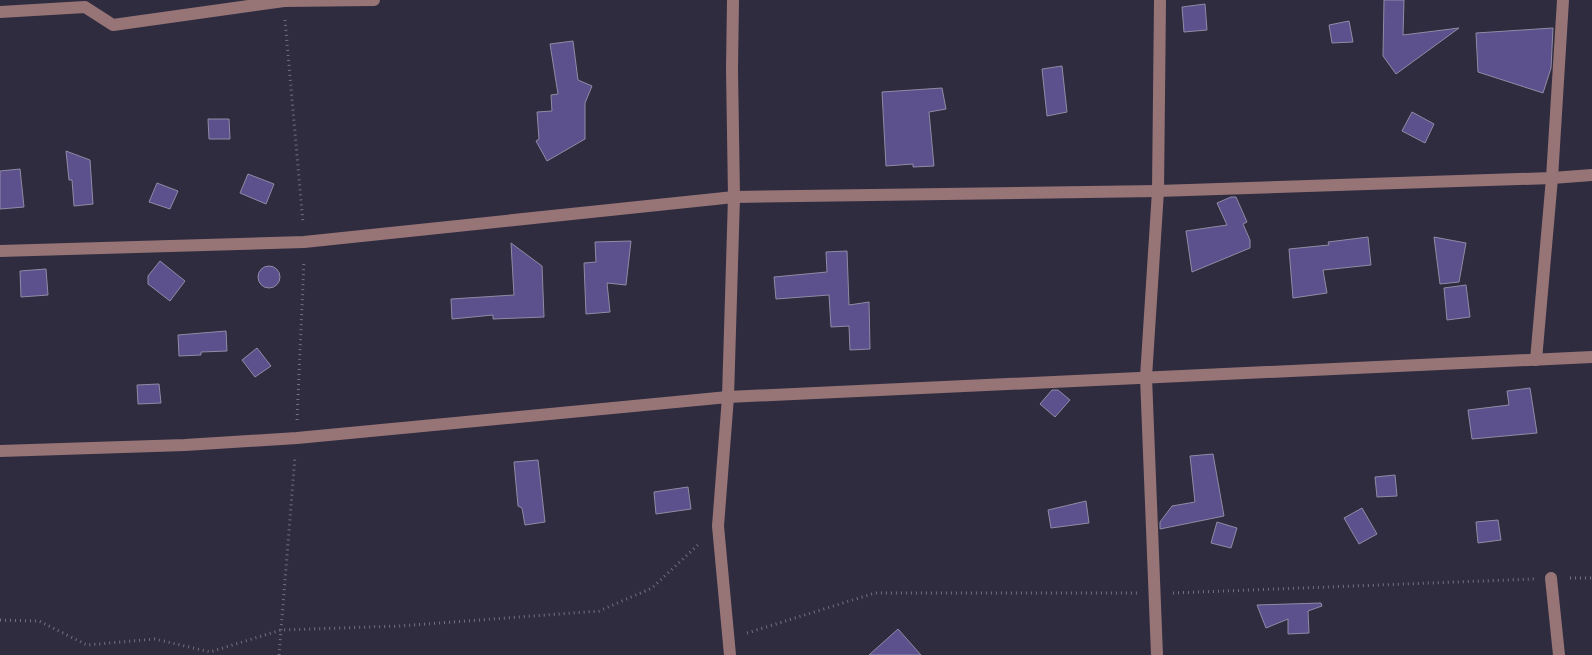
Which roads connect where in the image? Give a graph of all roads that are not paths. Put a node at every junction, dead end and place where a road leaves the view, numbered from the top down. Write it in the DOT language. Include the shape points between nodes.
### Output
graph roads {
  1 [pos="374,0"];
  2 [pos="733,0"];
  3 [pos="1160,0"];
  4 [pos="1563,0"];
  5 [pos="0,12"];
  6 [pos="1592,175"];
  7 [pos="1552,178"];
  8 [pos="1158,192"];
  9 [pos="734,197"];
  10 [pos="0,251"];
  11 [pos="1592,358"];
  12 [pos="1536,360"];
  13 [pos="1146,377"];
  14 [pos="728,397"];
  15 [pos="0,451"];
  16 [pos="1551,578"];
  17 [pos="730,655"];
  18 [pos="1157,655"];
  19 [pos="1559,655"];
  1 -- 5 [label="street" via="284,1 113,25 85,8"];
  2 -- 9 [label="street"];
  3 -- 8 [label="street"];
  4 -- 7 [label="street"];
  6 -- 7 [label="street"];
  7 -- 8 [label="street"];
  7 -- 12 [label="street"];
  8 -- 9 [label="street"];
  8 -- 13 [label="street"];
  9 -- 10 [label="street" via="304,242"];
  9 -- 14 [label="street"];
  11 -- 12 [label="street"];
  12 -- 13 [label="street"];
  13 -- 14 [label="street"];
  13 -- 18 [label="street"];
  14 -- 15 [label="street" via="297,438"];
  14 -- 17 [label="street" via="718,526"];
  16 -- 19 [label="street"];
}
